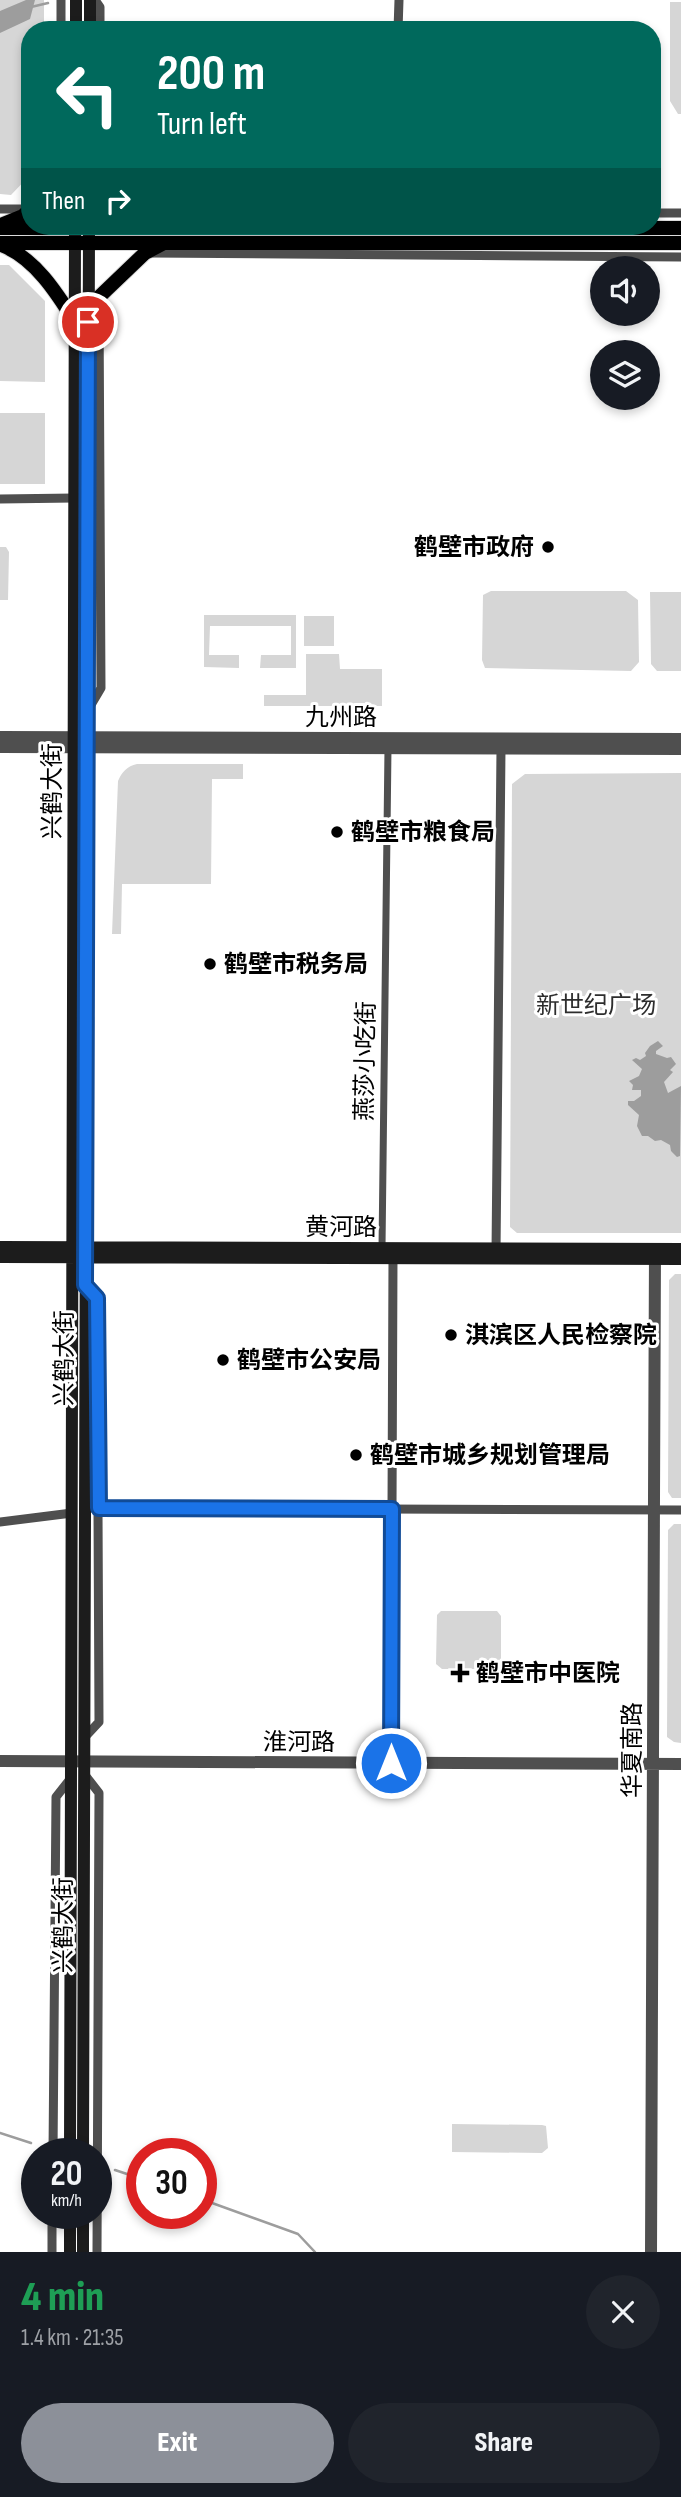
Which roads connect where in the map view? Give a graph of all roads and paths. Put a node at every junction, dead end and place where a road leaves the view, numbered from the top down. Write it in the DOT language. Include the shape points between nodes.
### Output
graph roads {
  1 [pos="61,0"];
  2 [pos="76,0"];
  3 [pos="90,0"];
  4 [pos="95,0"];
  5 [pos="398,0"];
  6 [pos="61,21"];
  7 [pos="76,21"];
  8 [pos="90,21"];
  9 [pos="100,21"];
  10 [pos="398,21"];
  11 [pos="0,209"];
  12 [pos="21,209"];
  13 [pos="661,213"];
  14 [pos="681,213"];
  15 [pos="21,217"];
  16 [pos="0,227"];
  17 [pos="21,228"];
  18 [pos="661,228"];
  19 [pos="681,228"];
  20 [pos="62,235"];
  21 [pos="82,235"];
  22 [pos="104,235"];
  23 [pos="164,243"];
  24 [pos="681,243"];
  25 [pos="0,244"];
  26 [pos="145,253"];
  27 [pos="681,257"];
  28 [pos="99,297"];
  29 [pos="82,322"];
  30 [pos="74,498"];
  31 [pos="0,499"];
  32 [pos="86,715"];
  33 [pos="0,737"];
  34 [pos="681,738"];
  35 [pos="79,742"];
  36 [pos="0,747"];
  37 [pos="388,748"];
  38 [pos="501,749"];
  39 [pos="681,749"];
  40 [pos="0,1247"];
  41 [pos="382,1248"];
  42 [pos="681,1249"];
  43 [pos="79,1252"];
  44 [pos="496,1253"];
  45 [pos="655,1254"];
  46 [pos="0,1257"];
  47 [pos="393,1258"];
  48 [pos="681,1259"];
  49 [pos="85,1285"];
  50 [pos="85,1508"];
  51 [pos="99,1508"];
  52 [pos="392,1509"];
  53 [pos="654,1509"];
  54 [pos="681,1510"];
  55 [pos="72,1513"];
  56 [pos="0,1522"];
  57 [pos="85,1737"];
  58 [pos="0,1761"];
  59 [pos="391,1763"];
  60 [pos="653,1764"];
  61 [pos="681,1765"];
  62 [pos="78,1769"];
  63 [pos="53,2138"];
  64 [pos="70,2138"];
  65 [pos="83,2138"];
  66 [pos="52,2229"];
  67 [pos="70,2229"];
  68 [pos="83,2229"];
  69 [pos="52,2252"];
  70 [pos="70,2252"];
  71 [pos="83,2252"];
  72 [pos="97,2252"];
  73 [pos="651,2252"];
  1 -- 6 [label="street"];
  2 -- 7 [label="main road"];
  3 -- 8 [label="main road"];
  4 -- 9 [label="street"];
  5 -- 10 [label="street"];
  11 -- 12 [label="street"];
  13 -- 14 [label="street"];
  15 -- 16 [label="main road"];
  16 -- 17 [label="main road"];
  18 -- 19 [label="main road"];
  20 -- 25 [label="main road"];
  21 -- 29 [label="main road, 兴鹤大街"];
  22 -- 23 [label="main road"];
  23 -- 24 [label="main road"];
  23 -- 26 [label="main road"];
  25 -- 29 [label="main road" via="19,253"];
  26 -- 27 [label="street"];
  26 -- 28 [label="main road"];
  28 -- 29 [label="main road"];
  28 -- 32 [label="street" via="101,688"];
  29 -- 30 [label="main road, 兴鹤大街"];
  29 -- 32 [label="main road, 兴鹤大街"];
  30 -- 31 [label="street"];
  30 -- 35 [label="main road, 兴鹤大街"];
  32 -- 35 [label="main road, 兴鹤大街"];
  33 -- 35 [label="street, 九州路"];
  34 -- 35 [label="street, 九州路"];
  35 -- 36 [label="street, 九州路"];
  35 -- 37 [label="street, 九州路"];
  35 -- 43 [label="main road, 兴鹤大街"];
  37 -- 38 [label="street, 九州路"];
  37 -- 41 [label="street, 燕莎小吃街"];
  38 -- 39 [label="street, 九州路"];
  38 -- 44 [label="street"];
  40 -- 43 [label="main road, 黄河路"];
  41 -- 43 [label="main road, 黄河路"];
  41 -- 44 [label="main road, 黄河路"];
  42 -- 45 [label="main road, 黄河路"];
  43 -- 46 [label="main road, 黄河路"];
  43 -- 47 [label="main road, 黄河路"];
  43 -- 49 [label="main road, 兴鹤大街"];
  43 -- 55 [label="main road, 兴鹤大街"];
  44 -- 45 [label="main road, 黄河路"];
  44 -- 47 [label="main road, 黄河路"];
  45 -- 48 [label="main road, 黄河路"];
  45 -- 53 [label="street, 华夏南路"];
  47 -- 52 [label="street"];
  49 -- 50 [label="main road, 兴鹤大街"];
  49 -- 51 [label="street" via="97,1298"];
  50 -- 51 [label="street"];
  50 -- 57 [label="main road, 兴鹤大街"];
  51 -- 52 [label="street"];
  51 -- 57 [label="street" via="99,1722"];
  52 -- 53 [label="street"];
  52 -- 59 [label="street"];
  53 -- 54 [label="street"];
  53 -- 60 [label="street, 华夏南路"];
  55 -- 56 [label="street"];
  55 -- 62 [label="main road, 兴鹤大街"];
  57 -- 62 [label="main road, 兴鹤大街"];
  58 -- 62 [label="street, 淮河路"];
  59 -- 60 [label="street, 淮河路"];
  59 -- 62 [label="street, 淮河路"];
  60 -- 61 [label="street, 淮河路"];
  60 -- 73 [label="street, 华夏南路"];
  62 -- 63 [label="street" via="56,1797"];
  62 -- 64 [label="main road, 兴鹤大街"];
  62 -- 65 [label="main road, 兴鹤大街"];
  62 -- 72 [label="street" via="99,1793"];
  66 -- 69 [label="street"];
  67 -- 70 [label="main road"];
  68 -- 71 [label="main road"];
}
